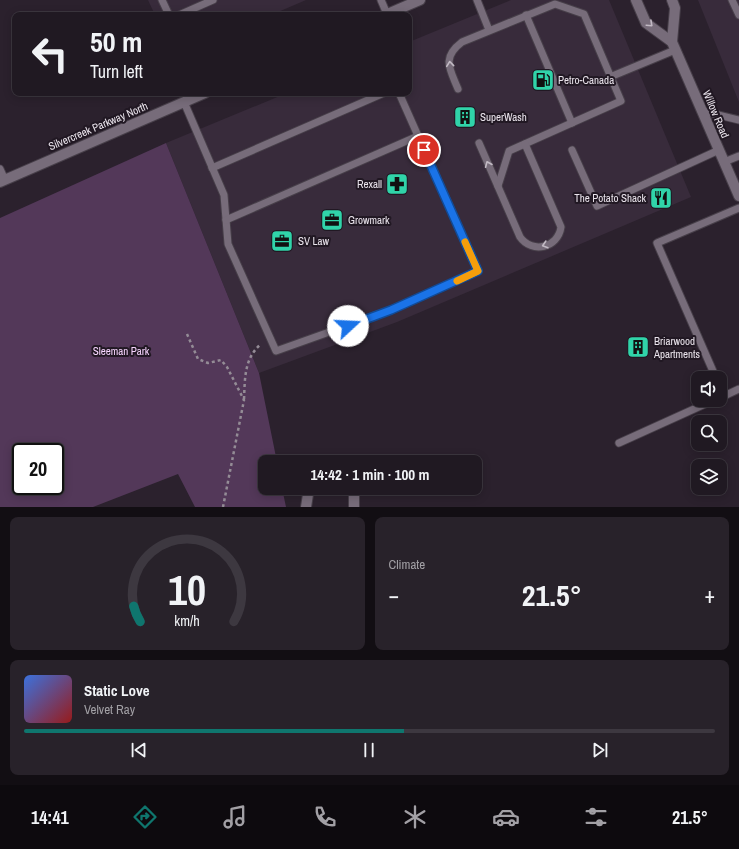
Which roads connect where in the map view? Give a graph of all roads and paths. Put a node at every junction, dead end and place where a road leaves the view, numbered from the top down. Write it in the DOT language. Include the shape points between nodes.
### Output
graph roads {
  1 [pos="162,0"];
  2 [pos="213,0"];
  3 [pos="381,0"];
  4 [pos="420,0"];
  5 [pos="477,0"];
  6 [pos="636,0"];
  7 [pos="672,0"];
  8 [pos="732,0"];
  9 [pos="168,12"];
  10 [pos="186,12"];
  11 [pos="385,12"];
  12 [pos="393,12"];
  13 [pos="526,15"];
  14 [pos="739,15"];
  15 [pos="489,30"];
  16 [pos="674,46"];
  17 [pos="610,77"];
  18 [pos="458,89"];
  19 [pos="197,96"];
  20 [pos="377,96"];
  21 [pos="400,96"];
  22 [pos="184,102"];
  23 [pos="702,111"];
  24 [pos="739,120"];
  25 [pos="572,123"];
  26 [pos="418,136"];
  27 [pos="479,142"];
  28 [pos="525,144"];
  29 [pos="572,150"];
  30 [pos="719,150"];
  31 [pos="739,156"];
  32 [pos="724,162"];
  33 [pos="212,168"];
  34 [pos="0,169"];
  35 [pos="2,181"];
  36 [pos="498,186"];
  37 [pos="739,196"];
  38 [pos="739,208"];
  39 [pos="226,220"];
  40 [pos="187,334"];
  41 [pos="269,336"];
  42 [pos="713,371"];
  43 [pos="739,389"];
  44 [pos="727,394"];
  45 [pos="244,400"];
  46 [pos="699,407"];
  47 [pos="619,443"];
  48 [pos="308,495"];
  49 [pos="354,495"];
  50 [pos="223,507"];
  51 [pos="306,507"];
  52 [pos="354,507"];
  1 -- 9 [label="lane"];
  2 -- 10 [label="lane"];
  3 -- 11 [label="lane"];
  4 -- 12 [label="main road"];
  5 -- 15 [label="lane"];
  6 -- 16 [label="main road, Willow Road, one-way" via="646,23"];
  7 -- 16 [label="main road" via="676,8"];
  8 -- 14 [label="lane"];
  13 -- 15 [label="lane"];
  13 -- 17 [label="lane" via="555,4 584,14"];
  13 -- 25 [label="lane"];
  18 -- 15 [label="lane, one-way" via="449,66 449,56 453,48"];
  16 -- 17 [label="lane"];
  16 -- 23 [label="main road, Willow Road"];
  17 -- 25 [label="lane" via="621,101"];
  19 -- 22 [label="main road, Silvercreek Parkway North"];
  20 -- 33 [label="lane"];
  21 -- 26 [label="lane"];
  22 -- 33 [label="lane"];
  22 -- 35 [label="main road, Silvercreek Parkway North"];
  23 -- 24 [label="lane"];
  23 -- 30 [label="main road, Willow Road"];
  25 -- 28 [label="lane"];
  26 -- 39 [label="lane"];
  26 -- 41 [label="lane" via="478,271 391,310 276,351"];
  36 -- 27 [label="lane, one-way"];
  28 -- 36 [label="lane" via="508,151"];
  28 -- 36 [label="lane, one-way" via="560,227 560,234 554,242 537,248 524,243"];
  29 -- 30 [label="lane" via="597,206"];
  30 -- 32 [label="main road, Willow Road"];
  31 -- 32 [label="lane"];
  32 -- 37 [label="main road, Willow Road"];
  33 -- 39 [label="lane" via="224,195"];
  34 -- 35 [label="lane"];
  38 -- 42 [label="lane" via="657,243"];
  39 -- 41 [label="lane" via="228,244"];
  40 -- 45 [label="path" via="198,360 208,364 221,360"];
  41 -- 45 [label="path" via="251,353 245,375"];
  43 -- 44 [label="lane"];
  45 -- 50 [label="path"];
  46 -- 47 [label="lane"];
  48 -- 51 [label="main road"];
  49 -- 52 [label="main road"];
}
